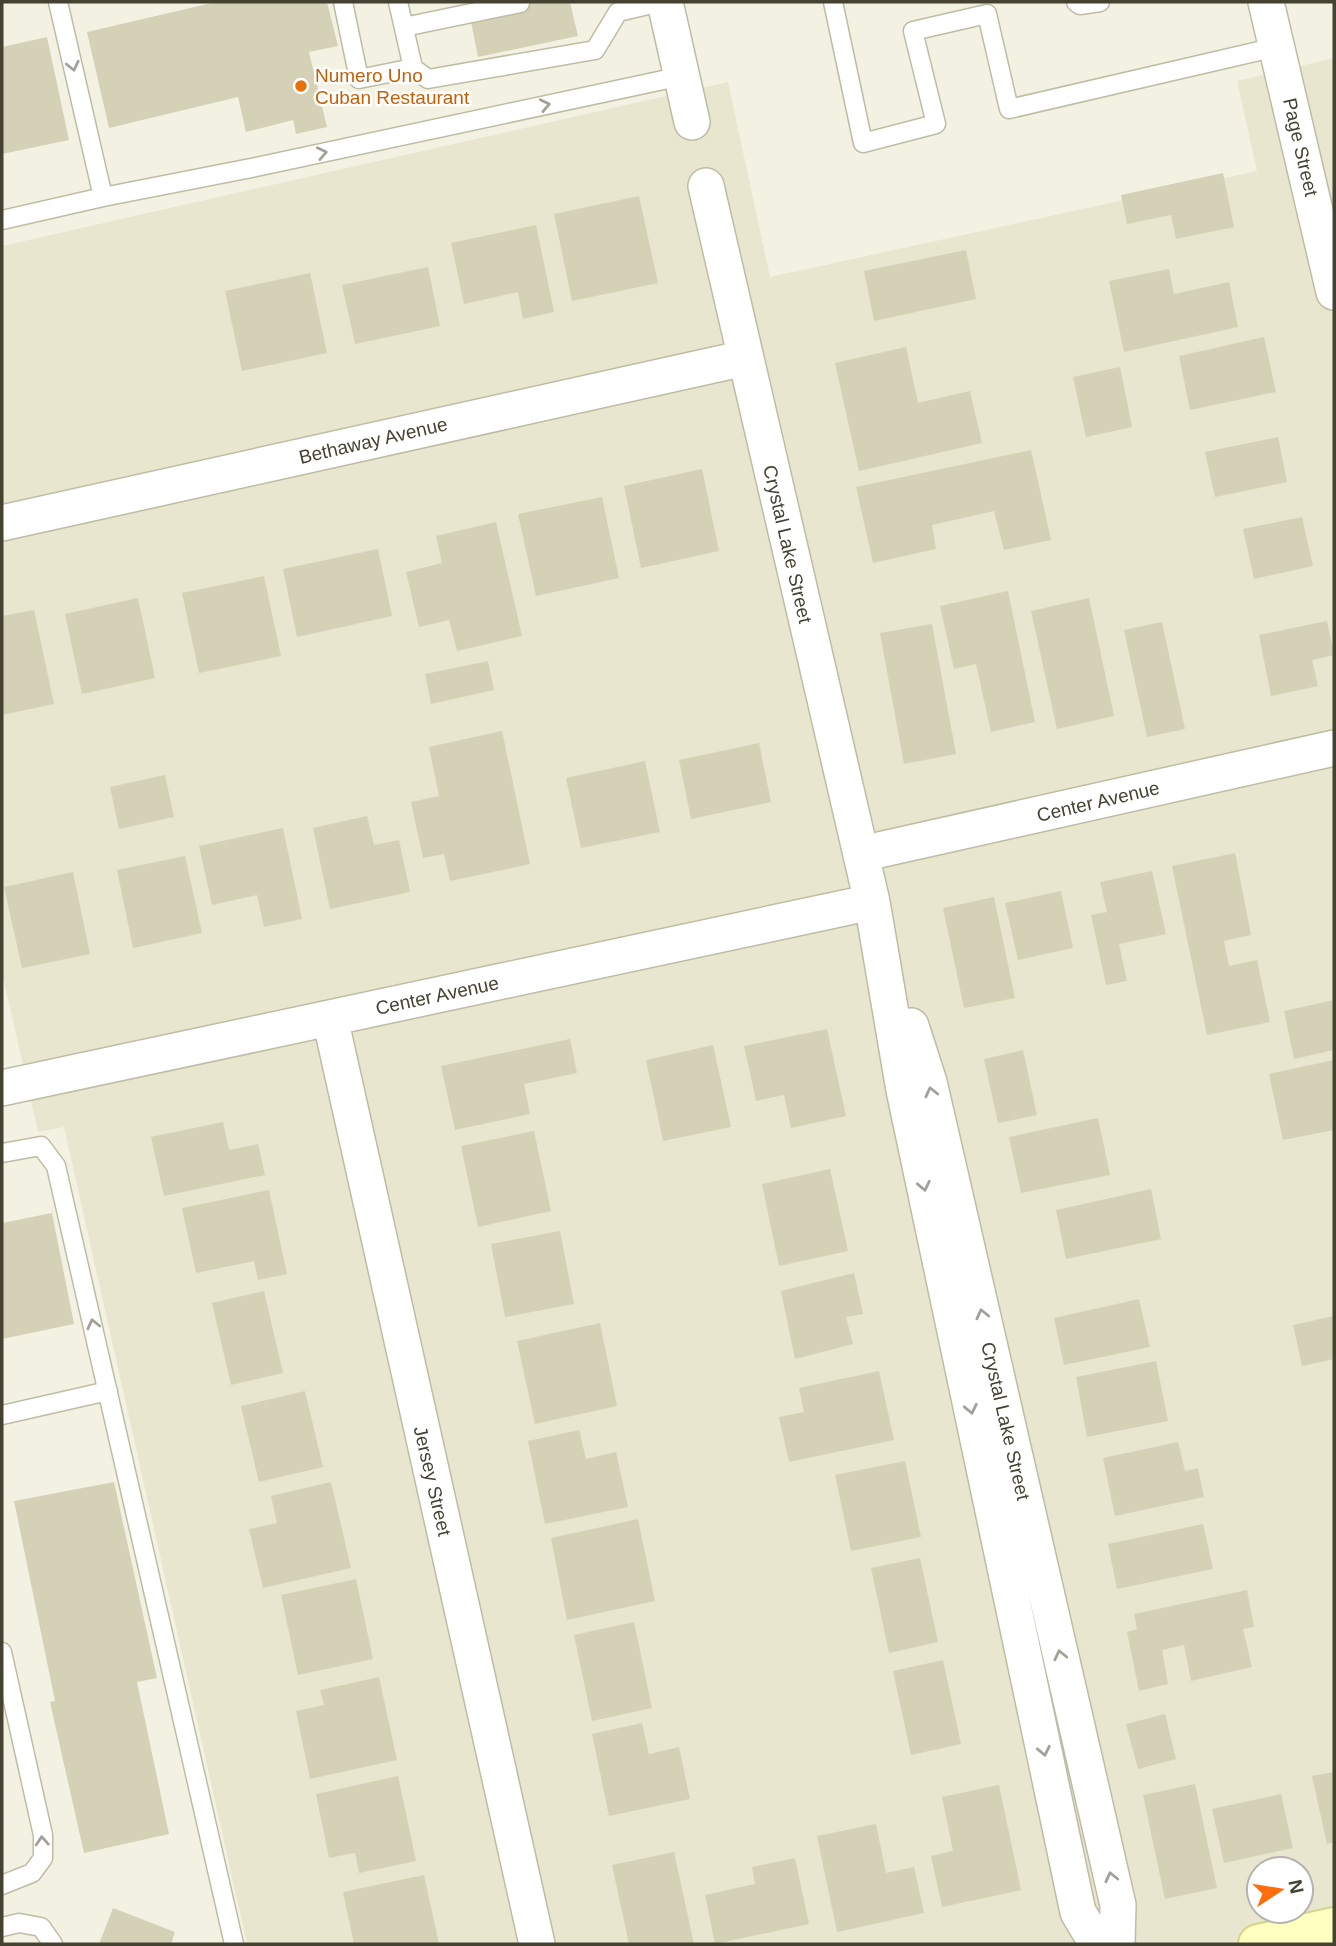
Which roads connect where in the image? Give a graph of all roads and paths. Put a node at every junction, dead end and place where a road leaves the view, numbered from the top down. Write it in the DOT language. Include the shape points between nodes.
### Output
graph roads {
  1 [pos="58,2"];
  2 [pos="343,2"];
  3 [pos="398,2"];
  4 [pos="663,2"];
  5 [pos="833,2"];
  6 [pos="1076,2"];
  7 [pos="1100,2"];
  8 [pos="1266,2"];
  9 [pos="520,3"];
  10 [pos="611,7"];
  11 [pos="404,27"];
  12 [pos="1276,47"];
  13 [pos="413,68"];
  14 [pos="682,76"];
  15 [pos="692,122"];
  16 [pos="706,186"];
  17 [pos="103,197"];
  18 [pos="2,220"];
  19 [pos="1334,292"];
  20 [pos="745,358"];
  21 [pos="2,523"];
  22 [pos="1334,748"];
  23 [pos="861,854"];
  24 [pos="872,902"];
  25 [pos="330,1018"];
  26 [pos="2,1088"];
  27 [pos="2,1153"];
  28 [pos="108,1391"];
  29 [pos="2,1415"];
  30 [pos="2,1652"];
  31 [pos="2,1885"];
  32 [pos="2,1927"];
  33 [pos="1334,1927"];
  34 [pos="53,1944"];
  35 [pos="234,1944"];
  36 [pos="537,1944"];
  37 [pos="1097,1944"];
  38 [pos="1117,1944"];
  39 [pos="1258,1944"];
  1 -- 17 [label="lane, one-way"];
  2 -- 13 [label="lane" via="359,79"];
  3 -- 11 [label="lane"];
  4 -- 10 [label="lane"];
  4 -- 14 [label="street"];
  5 -- 12 [label="lane" via="863,143 936,124 913,31 987,14 1009,109"];
  6 -- 7 [label="lane"];
  8 -- 12 [label="street, Page Street"];
  9 -- 11 [label="lane"];
  10 -- 13 [label="lane" via="595,50 428,79"];
  11 -- 13 [label="lane"];
  12 -- 19 [label="street, Page Street"];
  14 -- 15 [label="street"];
  17 -- 14 [label="lane, one-way"];
  16 -- 20 [label="street, Crystal Lake Street"];
  17 -- 18 [label="lane"];
  20 -- 21 [label="street, Bethaway Avenue"];
  20 -- 23 [label="street, Crystal Lake Street"];
  22 -- 23 [label="street, Center Avenue"];
  23 -- 24 [label="street, Crystal Lake Street"];
  24 -- 25 [label="street, Center Avenue"];
  24 -- 37 [label="street, Crystal Lake Street, one-way" via="904,1090 1075,1899"];
  38 -- 24 [label="street, Crystal Lake Street, one-way" via="1118,1905 929,1082"];
  25 -- 26 [label="street, Center Avenue"];
  25 -- 36 [label="street, Jersey Street"];
  28 -- 27 [label="lane, one-way" via="55,1166 41,1146"];
  28 -- 29 [label="lane"];
  28 -- 35 [label="lane"];
  31 -- 30 [label="lane, one-way" via="32,1873 43,1858 43,1835"];
  32 -- 34 [label="lane" via="19,1923 41,1927"];
  33 -- 39 [label="street"];
}
